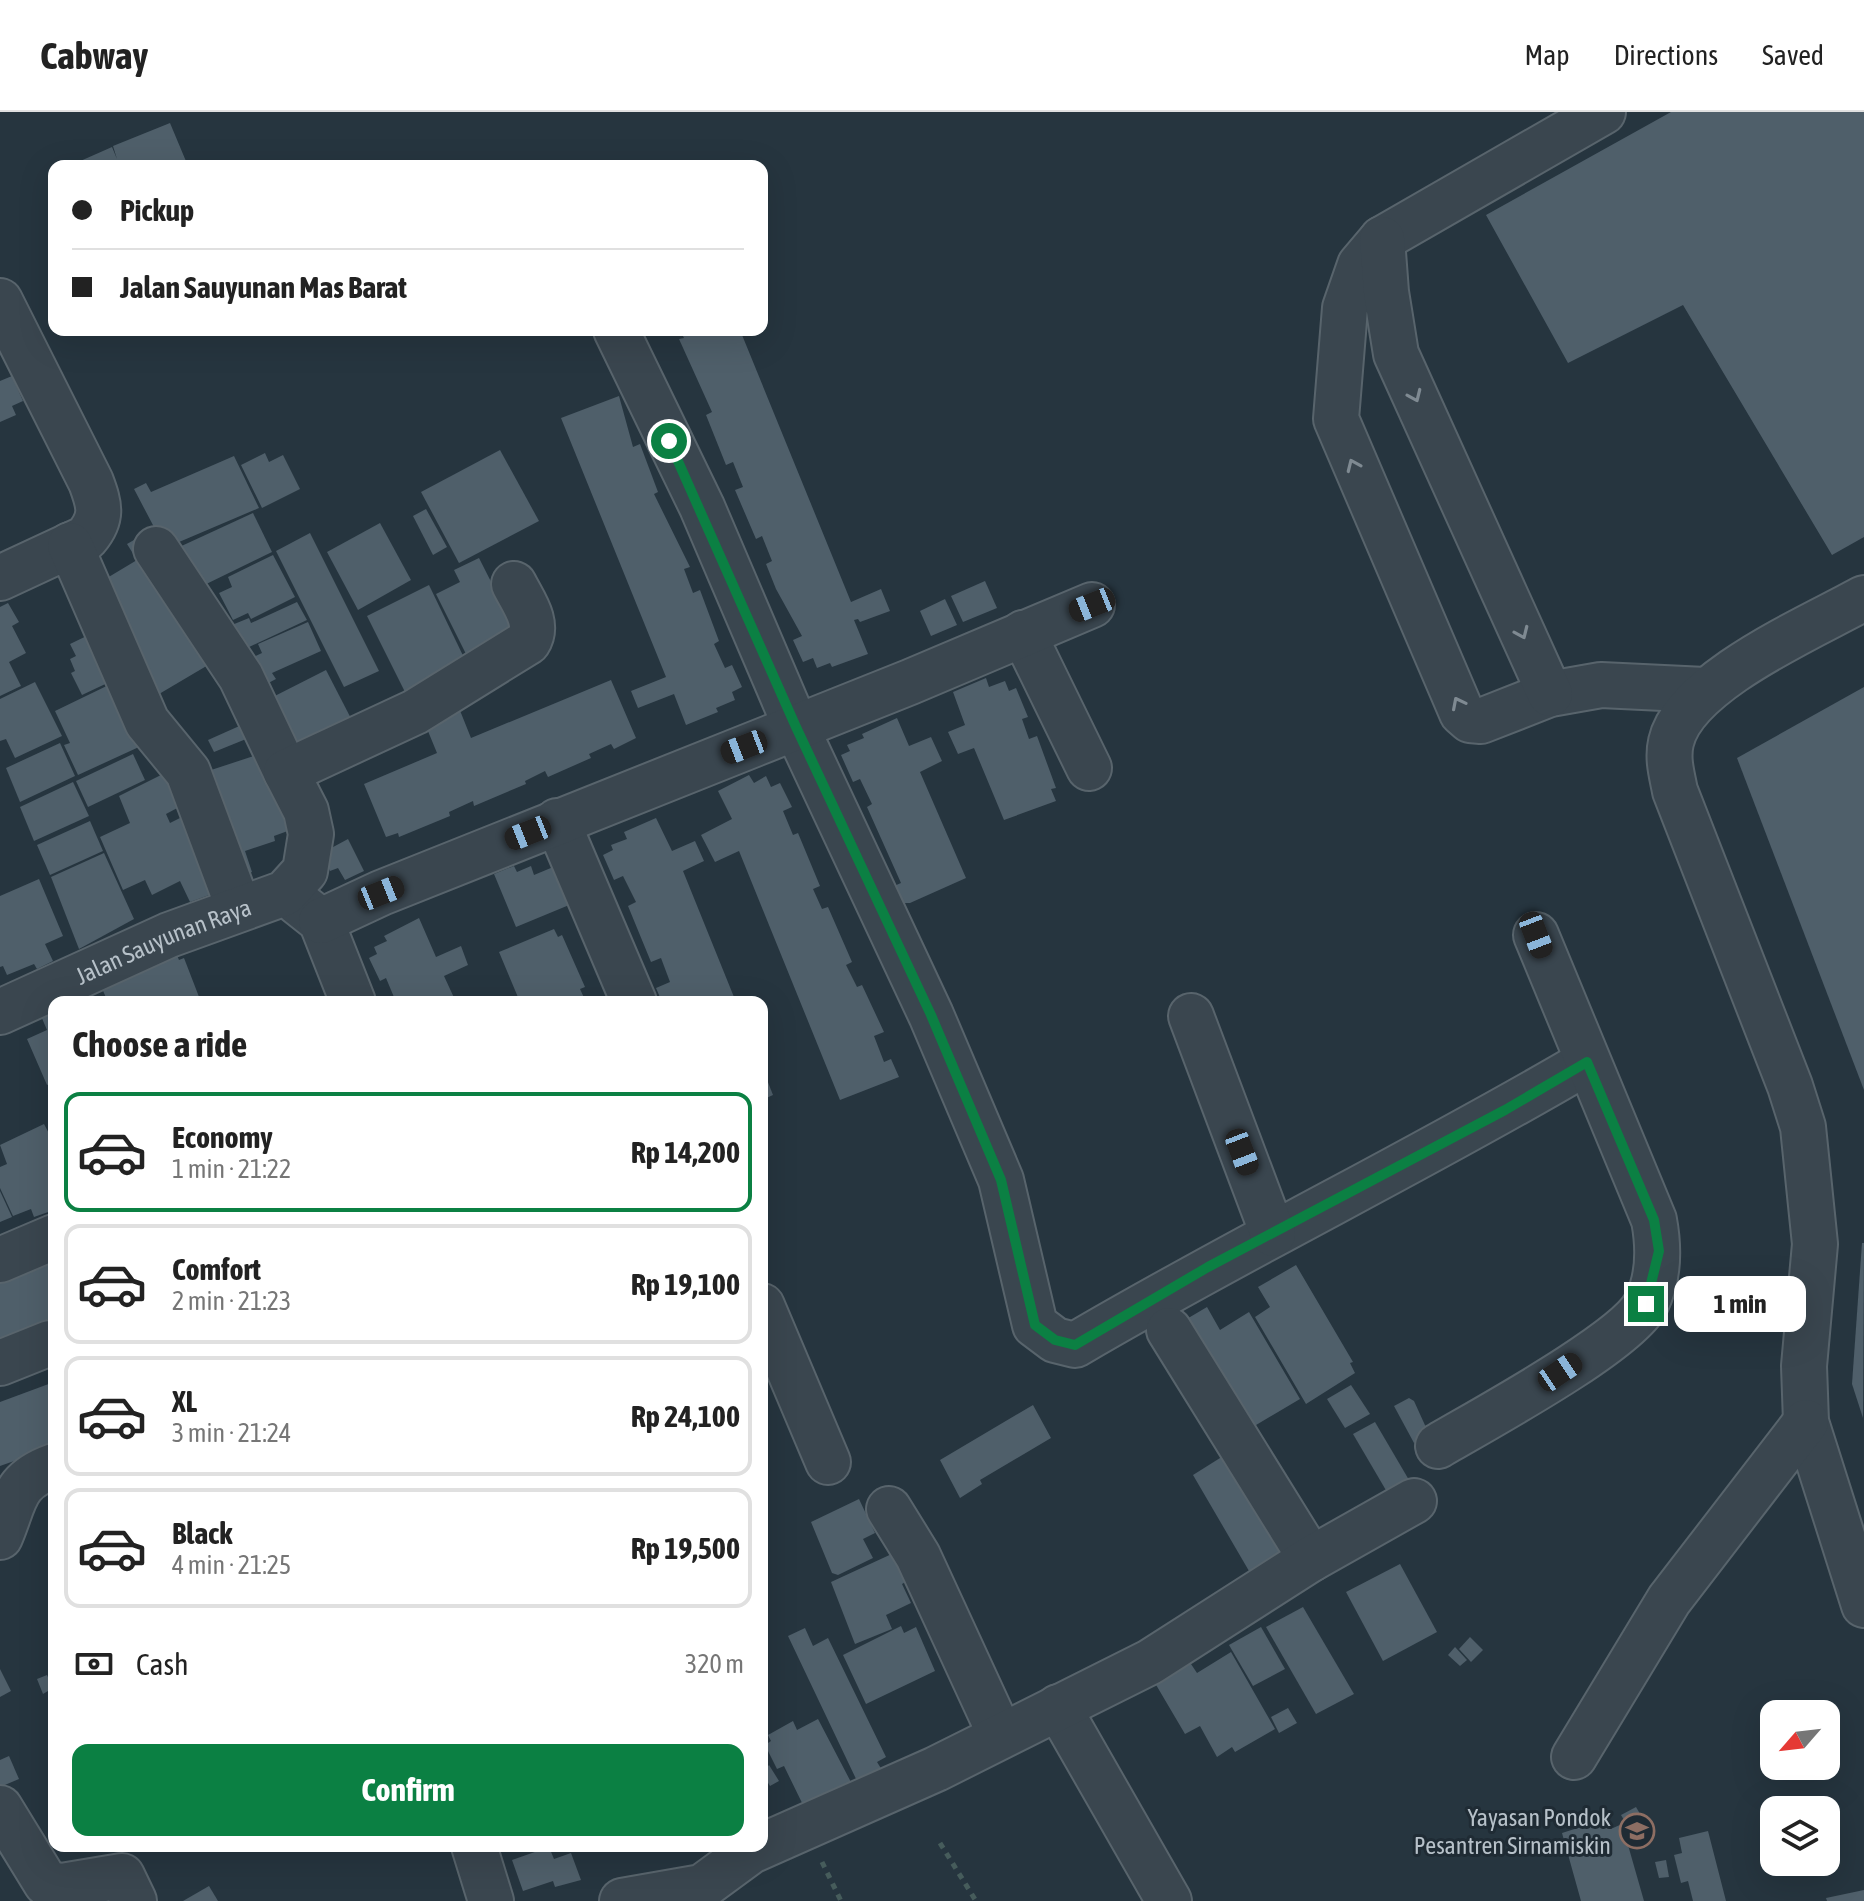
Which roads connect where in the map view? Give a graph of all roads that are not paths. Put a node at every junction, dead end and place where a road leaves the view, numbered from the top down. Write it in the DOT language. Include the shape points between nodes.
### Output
graph roads {
  1 [pos="1603,112"];
  2 [pos="1382,239"];
  3 [pos="0,301"];
  4 [pos="619,336"];
  5 [pos="1341,340"];
  6 [pos="1396,354"];
  7 [pos="70,545"];
  8 [pos="156,549"];
  9 [pos="0,578"];
  10 [pos="514,584"];
  11 [pos="1864,598"];
  12 [pos="1092,605"];
  13 [pos="1023,633"];
  14 [pos="1705,690"];
  15 [pos="1550,694"];
  16 [pos="796,727"];
  17 [pos="1089,768"];
  18 [pos="286,772"];
  19 [pos="557,821"];
  20 [pos="285,893"];
  21 [pos="239,909"];
  22 [pos="321,921"];
  23 [pos="1536,935"];
  24 [pos="351,996"];
  25 [pos="631,996"];
  26 [pos="0,1012"];
  27 [pos="1191,1016"];
  28 [pos="1587,1062"];
  29 [pos="1273,1234"];
  30 [pos="48,1240"];
  31 [pos="0,1260"];
  32 [pos="768,1320"];
  33 [pos="1169,1330"];
  34 [pos="48,1344"];
  35 [pos="0,1363"];
  36 [pos="1806,1422"];
  37 [pos="1438,1446"];
  38 [pos="828,1462"];
  39 [pos="48,1469"];
  40 [pos="1414,1501"];
  41 [pos="889,1509"];
  42 [pos="0,1537"];
  43 [pos="1311,1559"];
  44 [pos="1862,1593"];
  45 [pos="1058,1707"];
  46 [pos="1000,1734"];
  47 [pos="1574,1757"];
  48 [pos="0,1808"];
  49 [pos="768,1840"];
  50 [pos="476,1852"];
  51 [pos="745,1852"];
  52 [pos="134,1901"];
  53 [pos="491,1901"];
  54 [pos="622,1901"];
  55 [pos="1169,1901"];
  1 -- 2 [label="street"];
  2 -- 5 [label="street" via="1360,265"];
  2 -- 6 [label="street"];
  3 -- 7 [label="street" via="100,507 96,526"];
  4 -- 16 [label="street" via="702,507"];
  5 -- 6 [label="street"];
  15 -- 5 [label="street, one-way" via="1481,721 1462,713 1342,440 1336,419"];
  6 -- 15 [label="street, one-way"];
  7 -- 9 [label="street"];
  7 -- 21 [label="street" via="147,722 188,772"];
  8 -- 18 [label="street" via="241,677"];
  10 -- 18 [label="street" via="533,624 528,642 415,712"];
  11 -- 14 [label="street"];
  12 -- 13 [label="street"];
  13 -- 16 [label="street"];
  13 -- 17 [label="street"];
  14 -- 15 [label="street" via="1601,685"];
  14 -- 36 [label="street" via="1678,726 1669,760 1675,791 1803,1127 1815,1244 1804,1366"];
  16 -- 19 [label="street"];
  16 -- 29 [label="street" via="931,1015 1001,1180 1035,1325 1055,1340 1075,1345"];
  18 -- 20 [label="street" via="311,834 305,871"];
  19 -- 22 [label="street"];
  19 -- 25 [label="street"];
  20 -- 21 [label="street, Jalan Sauyunan Raya"];
  20 -- 22 [label="street"];
  21 -- 26 [label="street, Jalan Sauyunan Raya"];
  22 -- 24 [label="street"];
  23 -- 28 [label="street"];
  27 -- 29 [label="street"];
  28 -- 29 [label="street"];
  28 -- 37 [label="street" via="1654,1220 1659,1251 1646,1304 1625,1328"];
  30 -- 31 [label="street"];
  32 -- 38 [label="street"];
  33 -- 43 [label="street"];
  34 -- 35 [label="street"];
  36 -- 44 [label="street"];
  36 -- 47 [label="street" via="1669,1600"];
  39 -- 42 [label="street" via="24,1480"];
  40 -- 43 [label="street"];
  41 -- 46 [label="street" via="918,1556"];
  43 -- 45 [label="street" via="1150,1662"];
  45 -- 46 [label="street"];
  45 -- 55 [label="street"];
  46 -- 49 [label="street" via="936,1769"];
  48 -- 52 [label="street" via="46,1883 62,1886 122,1876"];
  50 -- 53 [label="street"];
  51 -- 54 [label="street" via="702,1887"];
}
